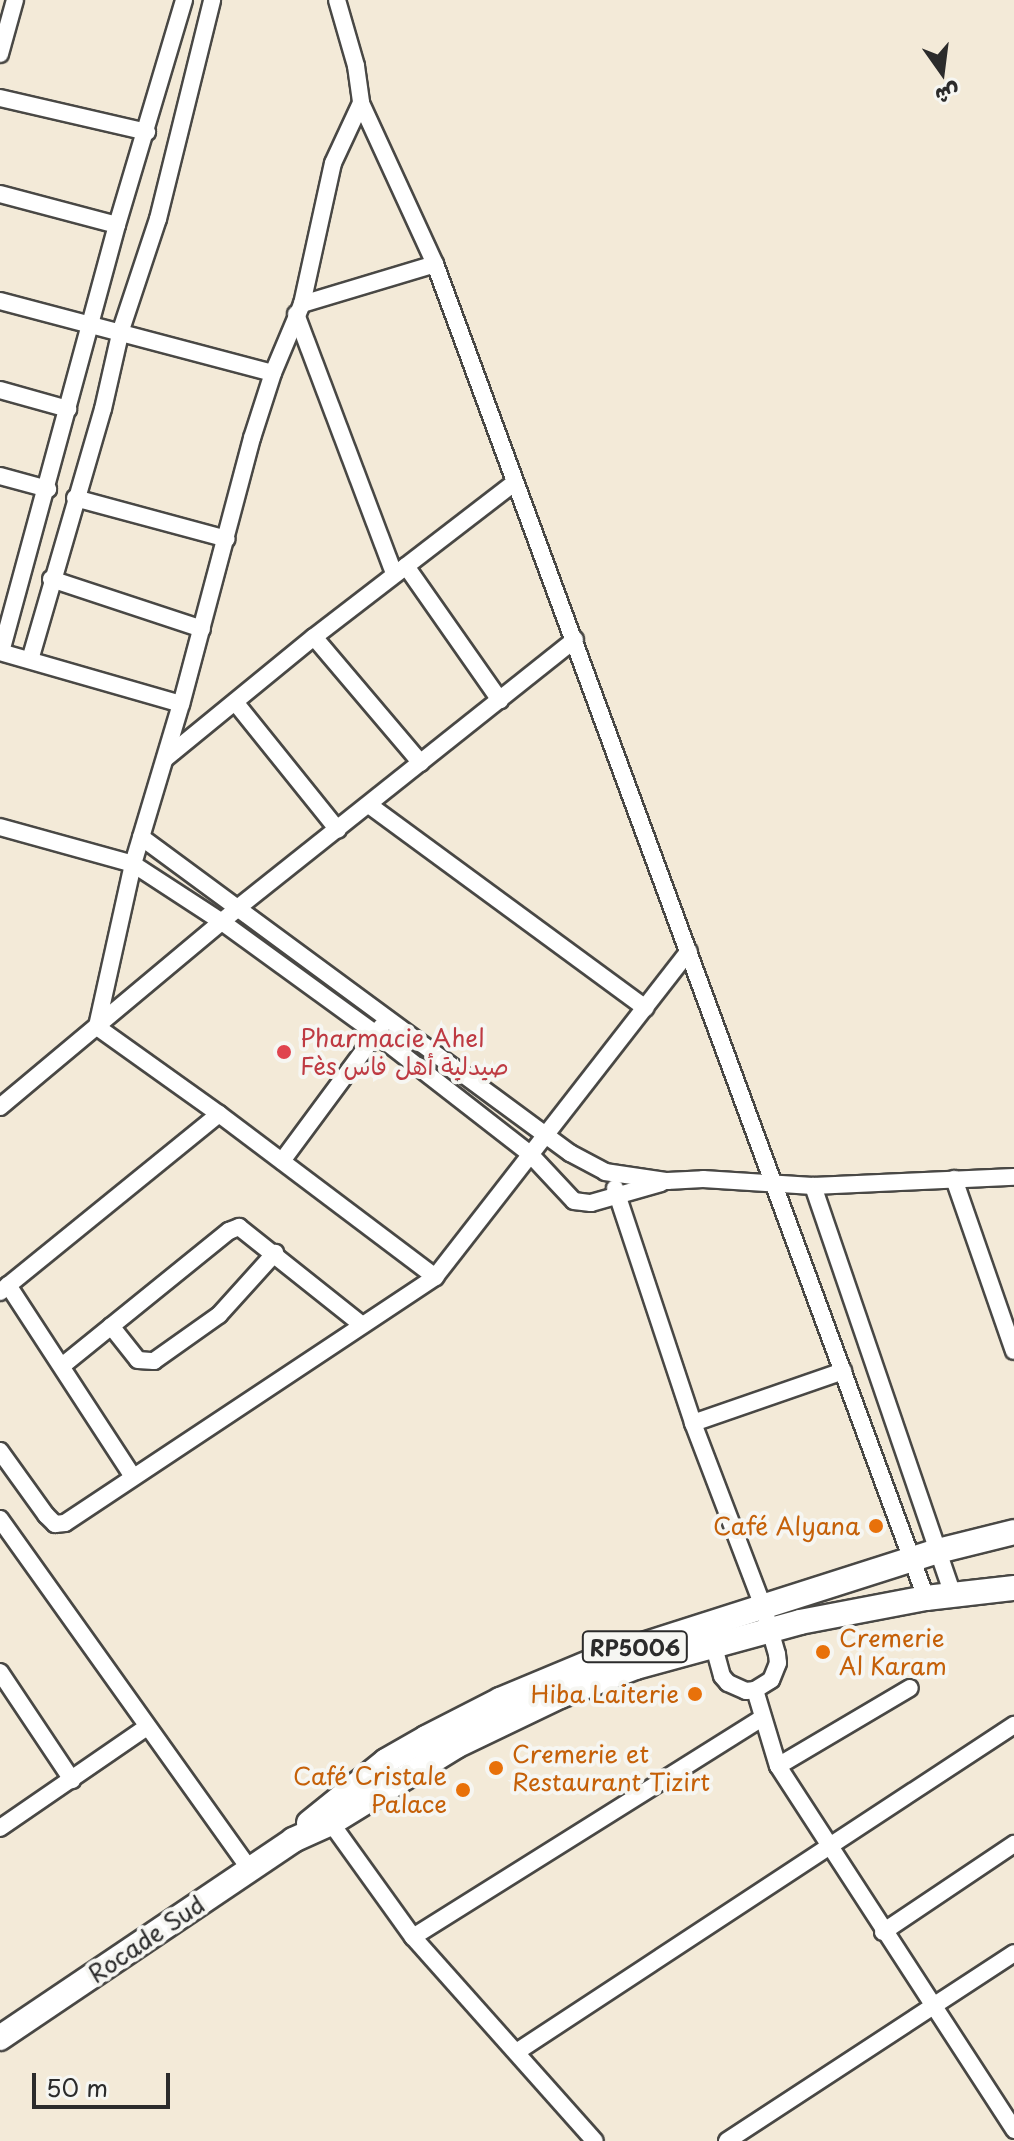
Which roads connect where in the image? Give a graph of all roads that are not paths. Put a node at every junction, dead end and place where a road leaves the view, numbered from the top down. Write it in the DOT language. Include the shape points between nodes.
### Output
graph roads {
  1 [pos="15,0"];
  2 [pos="184,0"];
  3 [pos="212,0"];
  4 [pos="337,0"];
  5 [pos="1,46"];
  6 [pos="0,98"];
  7 [pos="361,103"];
  8 [pos="147,132"];
  9 [pos="0,194"];
  10 [pos="117,225"];
  11 [pos="435,264"];
  12 [pos="0,301"];
  13 [pos="299,309"];
  14 [pos="90,323"];
  15 [pos="121,330"];
  16 [pos="273,373"];
  17 [pos="0,390"];
  18 [pos="68,409"];
  19 [pos="0,476"];
  20 [pos="514,483"];
  21 [pos="48,489"];
  22 [pos="75,498"];
  23 [pos="227,539"];
  24 [pos="400,570"];
  25 [pos="51,579"];
  26 [pos="202,629"];
  27 [pos="314,637"];
  28 [pos="575,640"];
  29 [pos="1,652"];
  30 [pos="30,660"];
  31 [pos="500,700"];
  32 [pos="235,702"];
  33 [pos="181,704"];
  34 [pos="164,759"];
  35 [pos="421,763"];
  36 [pos="369,805"];
  37 [pos="0,827"];
  38 [pos="338,830"];
  39 [pos="141,837"];
  40 [pos="133,864"];
  41 [pos="240,906"];
  42 [pos="222,922"];
  43 [pos="689,951"];
  44 [pos="645,1008"];
  45 [pos="389,1016"];
  46 [pos="97,1027"];
  47 [pos="376,1034"];
  48 [pos="0,1107"];
  49 [pos="219,1114"];
  50 [pos="547,1134"];
  51 [pos="530,1154"];
  52 [pos="282,1161"];
  53 [pos="614,1174"];
  54 [pos="1014,1177"];
  55 [pos="954,1179"];
  56 [pos="667,1181"];
  57 [pos="775,1183"];
  58 [pos="813,1186"];
  59 [pos="615,1197"];
  60 [pos="275,1253"];
  61 [pos="435,1277"];
  62 [pos="4,1289"];
  63 [pos="362,1325"];
  64 [pos="111,1326"];
  65 [pos="1014,1351"];
  66 [pos="62,1366"];
  67 [pos="843,1371"];
  68 [pos="693,1423"];
  69 [pos="0,1451"];
  70 [pos="133,1477"];
  71 [pos="0,1519"];
  72 [pos="1014,1532"];
  73 [pos="938,1551"];
  74 [pos="912,1560"];
  75 [pos="1014,1588"];
  76 [pos="953,1595"];
  77 [pos="926,1598"];
  78 [pos="768,1620"];
  79 [pos="711,1635"];
  80 [pos="0,1672"];
  81 [pos="910,1688"];
  82 [pos="755,1690"];
  83 [pos="762,1718"];
  84 [pos="1014,1725"];
  85 [pos="147,1727"];
  86 [pos="778,1766"];
  87 [pos="72,1780"];
  88 [pos="327,1816"];
  89 [pos="0,1828"];
  90 [pos="1014,1844"];
  91 [pos="829,1846"];
  92 [pos="250,1869"];
  93 [pos="883,1932"];
  94 [pos="413,1937"];
  95 [pos="1014,1953"];
  96 [pos="931,2006"];
  97 [pos="0,2038"];
  98 [pos="518,2051"];
  99 [pos="1014,2130"];
  100 [pos="595,2141"];
  101 [pos="727,2141"];
  1 -- 5 [label="street"];
  2 -- 8 [label="street"];
  3 -- 15 [label="street" via="158,219"];
  4 -- 7 [label="street"];
  6 -- 8 [label="street"];
  7 -- 11 [label="street"];
  7 -- 13 [label="street" via="333,163"];
  8 -- 10 [label="street"];
  9 -- 10 [label="street"];
  10 -- 14 [label="street"];
  11 -- 13 [label="street"];
  11 -- 20 [label="street"];
  12 -- 14 [label="street"];
  13 -- 16 [label="street"];
  13 -- 24 [label="street"];
  14 -- 15 [label="street"];
  14 -- 18 [label="street"];
  15 -- 16 [label="street"];
  15 -- 22 [label="street"];
  16 -- 23 [label="street"];
  17 -- 18 [label="street"];
  18 -- 21 [label="street"];
  19 -- 21 [label="street"];
  20 -- 24 [label="street"];
  20 -- 28 [label="street"];
  21 -- 29 [label="street"];
  22 -- 23 [label="street"];
  22 -- 25 [label="street"];
  23 -- 26 [label="street"];
  24 -- 27 [label="street"];
  24 -- 31 [label="street"];
  25 -- 26 [label="street"];
  25 -- 30 [label="street"];
  26 -- 33 [label="street"];
  27 -- 32 [label="street"];
  27 -- 35 [label="street"];
  28 -- 31 [label="street"];
  28 -- 43 [label="street"];
  29 -- 30 [label="street"];
  30 -- 33 [label="street"];
  31 -- 35 [label="street"];
  32 -- 34 [label="street"];
  32 -- 38 [label="street"];
  33 -- 34 [label="street"];
  34 -- 39 [label="street"];
  35 -- 36 [label="street"];
  36 -- 38 [label="street"];
  36 -- 44 [label="street"];
  37 -- 40 [label="street"];
  38 -- 41 [label="street"];
  39 -- 40 [label="street"];
  39 -- 41 [label="street"];
  40 -- 42 [label="street"];
  40 -- 46 [label="street"];
  41 -- 42 [label="street"];
  41 -- 45 [label="street"];
  42 -- 46 [label="street"];
  42 -- 47 [label="street"];
  43 -- 44 [label="street"];
  43 -- 57 [label="street"];
  44 -- 50 [label="street"];
  45 -- 47 [label="street"];
  45 -- 50 [label="street"];
  46 -- 48 [label="street"];
  46 -- 49 [label="street"];
  47 -- 51 [label="street"];
  47 -- 52 [label="street"];
  49 -- 52 [label="street"];
  49 -- 62 [label="street"];
  50 -- 51 [label="street"];
  50 -- 53 [label="street" via="570,1153"];
  51 -- 59 [label="street" via="574,1201"];
  51 -- 61 [label="street"];
  52 -- 61 [label="street"];
  53 -- 56 [label="street"];
  53 -- 59 [label="street"];
  54 -- 55 [label="street"];
  55 -- 58 [label="street"];
  55 -- 65 [label="street"];
  56 -- 57 [label="street"];
  56 -- 59 [label="street"];
  57 -- 58 [label="street"];
  57 -- 67 [label="street"];
  58 -- 73 [label="street"];
  59 -- 68 [label="street"];
  60 -- 63 [label="street"];
  60 -- 64 [label="street" via="242,1227 234,1228"];
  60 -- 64 [label="street" via="219,1315 154,1361 140,1362"];
  61 -- 63 [label="street"];
  62 -- 66 [label="street"];
  63 -- 70 [label="street"];
  64 -- 66 [label="street"];
  66 -- 70 [label="street"];
  67 -- 68 [label="street"];
  67 -- 74 [label="street"];
  68 -- 78 [label="street"];
  69 -- 70 [label="street" via="36,1505 57,1524 73,1520"];
  71 -- 85 [label="street"];
  72 -- 73 [label="main road, RP5006"];
  73 -- 74 [label="main road, RP5006"];
  73 -- 76 [label="street"];
  74 -- 77 [label="street"];
  74 -- 78 [label="main road, RP5006"];
  75 -- 76 [label="main road, RP5006"];
  76 -- 77 [label="main road, RP5006"];
  77 -- 78 [label="main road, RP5006"];
  78 -- 79 [label="main road, RP5006"];
  78 -- 82 [label="street" via="776,1672"];
  79 -- 82 [label="street" via="728,1683"];
  79 -- 88 [label="main road, RP5006" via="596,1660 500,1700 395,1756"];
  80 -- 87 [label="street"];
  81 -- 86 [label="street"];
  82 -- 83 [label="street"];
  83 -- 86 [label="street"];
  83 -- 94 [label="street"];
  84 -- 91 [label="street"];
  85 -- 87 [label="street"];
  85 -- 92 [label="street"];
  86 -- 91 [label="street"];
  87 -- 89 [label="street"];
  88 -- 92 [label="main road, Rocade Sud / RP5006"];
  88 -- 94 [label="street"];
  90 -- 93 [label="street"];
  91 -- 93 [label="street"];
  91 -- 98 [label="street"];
  92 -- 97 [label="main road, Rocade Sud / RP5006"];
  93 -- 96 [label="street"];
  94 -- 98 [label="street"];
  95 -- 96 [label="street"];
  96 -- 99 [label="street"];
  96 -- 101 [label="street"];
  98 -- 100 [label="street"];
}
